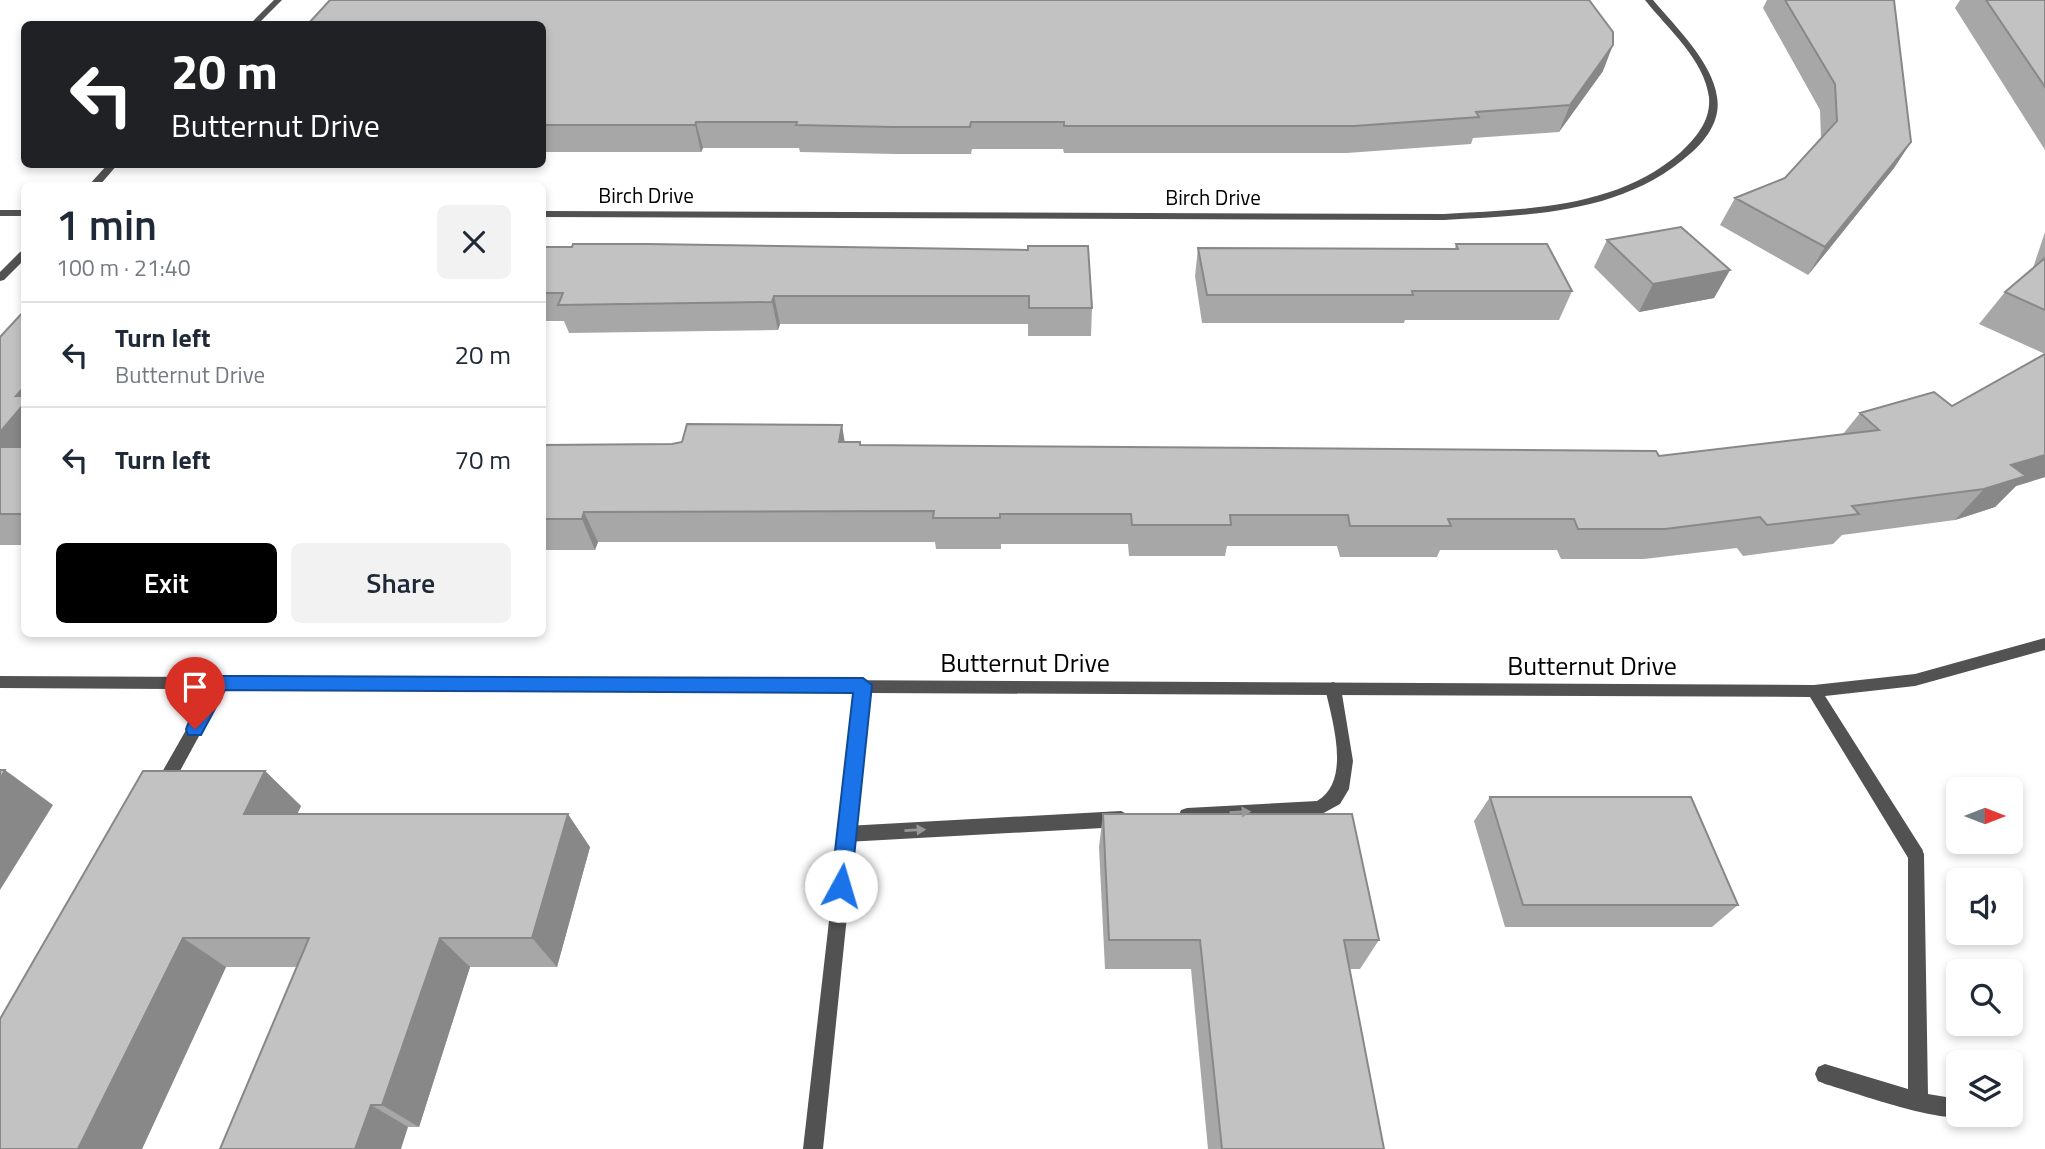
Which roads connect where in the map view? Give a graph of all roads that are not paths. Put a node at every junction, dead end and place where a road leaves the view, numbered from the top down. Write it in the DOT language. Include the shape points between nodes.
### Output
graph roads {
  1 [pos="278,0"];
  2 [pos="1649,0"];
  3 [pos="257,21"];
  4 [pos="110,168"];
  5 [pos="97,182"];
  6 [pos="0,213"];
  7 [pos="21,213"];
  8 [pos="546,214"];
  9 [pos="21,257"];
  10 [pos="0,278"];
  11 [pos="2045,644"];
  12 [pos="0,681"];
  13 [pos="220,683"];
  14 [pos="863,685"];
  15 [pos="1333,688"];
  16 [pos="1814,691"];
  17 [pos="154,803"];
  18 [pos="1167,816"];
  19 [pos="1139,818"];
  20 [pos="846,834"];
  21 [pos="1825,1074"];
  22 [pos="1918,1102"];
  23 [pos="1946,1107"];
  24 [pos="813,1149"];
  1 -- 3 [label="street"];
  2 -- 8 [label="street, Birch Drive" via="1707,76 1713,115 1703,135 1679,162 1650,180 1566,206 1444,217"];
  4 -- 5 [label="street"];
  6 -- 7 [label="street"];
  9 -- 10 [label="street"];
  11 -- 16 [label="street, Butternut Drive" via="1914,680"];
  12 -- 13 [label="street, Butternut Drive"];
  13 -- 14 [label="street, Butternut Drive"];
  13 -- 17 [label="street"];
  14 -- 15 [label="street, Butternut Drive"];
  14 -- 20 [label="street"];
  15 -- 16 [label="street, Butternut Drive"];
  18 -- 15 [label="street, one-way" via="1320,808 1336,798 1344,778 1344,751"];
  16 -- 22 [label="street" via="1916,855"];
  20 -- 19 [label="street, one-way"];
  20 -- 24 [label="street"];
  21 -- 22 [label="street"];
  22 -- 23 [label="street"];
}
